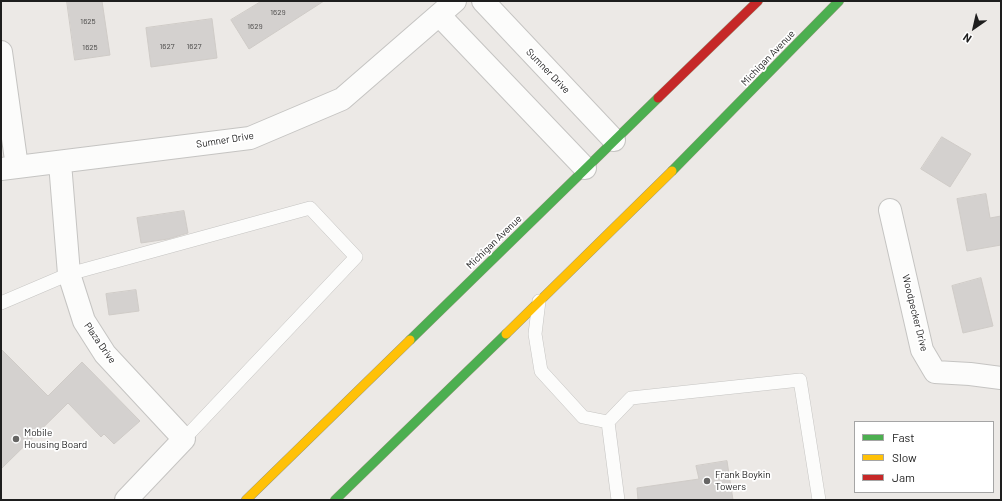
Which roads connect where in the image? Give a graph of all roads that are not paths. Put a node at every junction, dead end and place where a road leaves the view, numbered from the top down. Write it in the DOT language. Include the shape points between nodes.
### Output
graph roads {
  1 [pos="455,1"];
  2 [pos="483,1"];
  3 [pos="758,1"];
  4 [pos="839,1"];
  5 [pos="439,15"];
  6 [pos="1,52"];
  7 [pos="614,140"];
  8 [pos="60,163"];
  9 [pos="9,168"];
  10 [pos="585,168"];
  11 [pos="890,210"];
  12 [pos="70,274"];
  13 [pos="539,301"];
  14 [pos="1,303"];
  15 [pos="1001,378"];
  16 [pos="608,422"];
  17 [pos="184,439"];
  18 [pos="126,500"];
  19 [pos="246,500"];
  20 [pos="335,500"];
  21 [pos="618,500"];
  22 [pos="819,500"];
  1 -- 5 [label="street, Sumner Drive"];
  2 -- 7 [label="street, Sumner Drive"];
  3 -- 7 [label="main road, Michigan Avenue"];
  4 -- 13 [label="main road, Michigan Avenue" via="650,194"];
  5 -- 8 [label="street, Sumner Drive" via="342,99 250,138"];
  5 -- 10 [label="street"];
  6 -- 9 [label="street"];
  7 -- 10 [label="main road, Michigan Avenue"];
  8 -- 9 [label="street, Sumner Drive"];
  8 -- 12 [label="street, Plaza Drive"];
  10 -- 19 [label="main road, Michigan Avenue"];
  11 -- 15 [label="street, Woodpecker Drive" via="922,350 935,372"];
  12 -- 14 [label="lane"];
  12 -- 17 [label="street, Plaza Drive" via="84,321 105,354"];
  12 -- 17 [label="lane" via="310,208 356,257"];
  13 -- 16 [label="lane" via="535,334 541,370 583,417"];
  13 -- 20 [label="main road, Michigan Avenue"];
  16 -- 21 [label="lane"];
  16 -- 22 [label="lane" via="631,398 800,380"];
  17 -- 18 [label="street"];
}
